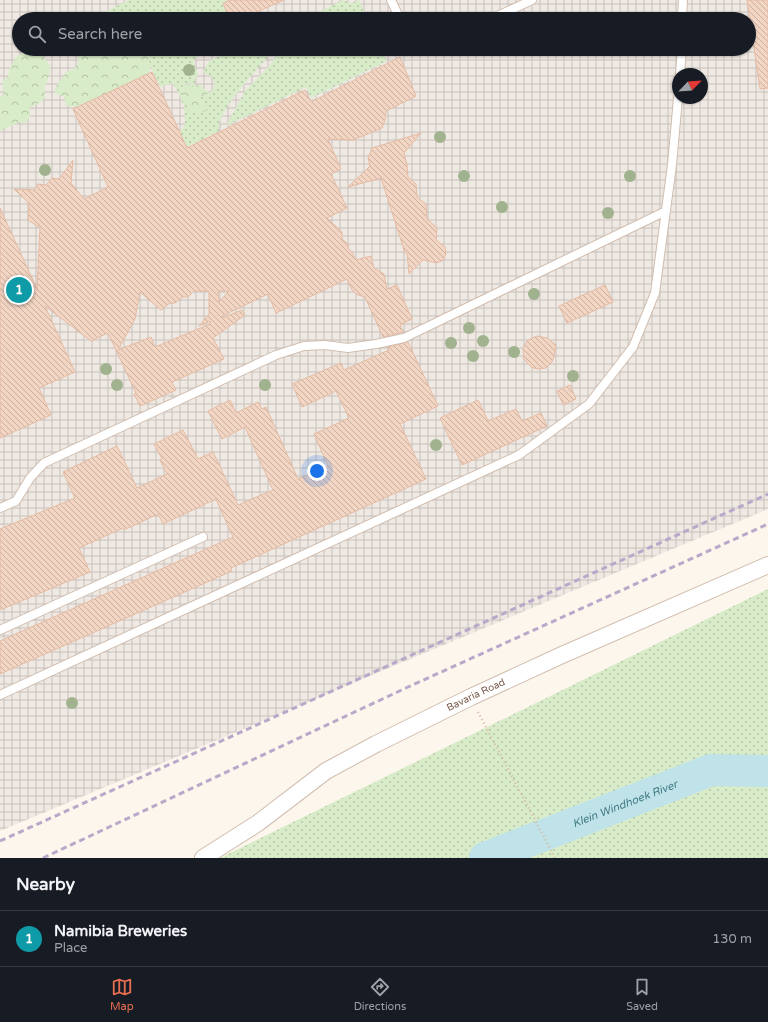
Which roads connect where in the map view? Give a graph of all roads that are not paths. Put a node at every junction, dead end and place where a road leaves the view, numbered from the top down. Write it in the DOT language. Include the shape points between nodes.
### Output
graph roads {
  1 [pos="391,0"];
  2 [pos="532,0"];
  3 [pos="683,0"];
  4 [pos="397,12"];
  5 [pos="506,12"];
  6 [pos="682,12"];
  7 [pos="681,56"];
  8 [pos="680,68"];
  9 [pos="677,104"];
  10 [pos="666,211"];
  11 [pos="0,508"];
  12 [pos="204,538"];
  13 [pos="768,566"];
  14 [pos="0,630"];
  15 [pos="0,695"];
  16 [pos="203,858"];
  1 -- 4 [label="lane"];
  2 -- 5 [label="lane"];
  3 -- 6 [label="lane"];
  7 -- 8 [label="lane"];
  9 -- 10 [label="lane"];
  10 -- 11 [label="lane" via="404,338 348,348 325,344 304,346 276,355 44,463 30,478 16,501"];
  10 -- 15 [label="lane" via="655,293 633,347 589,404 512,458"];
  12 -- 14 [label="lane"];
  13 -- 16 [label="street, Bavaria Road" via="562,655 376,744 326,771 258,823"];
}
